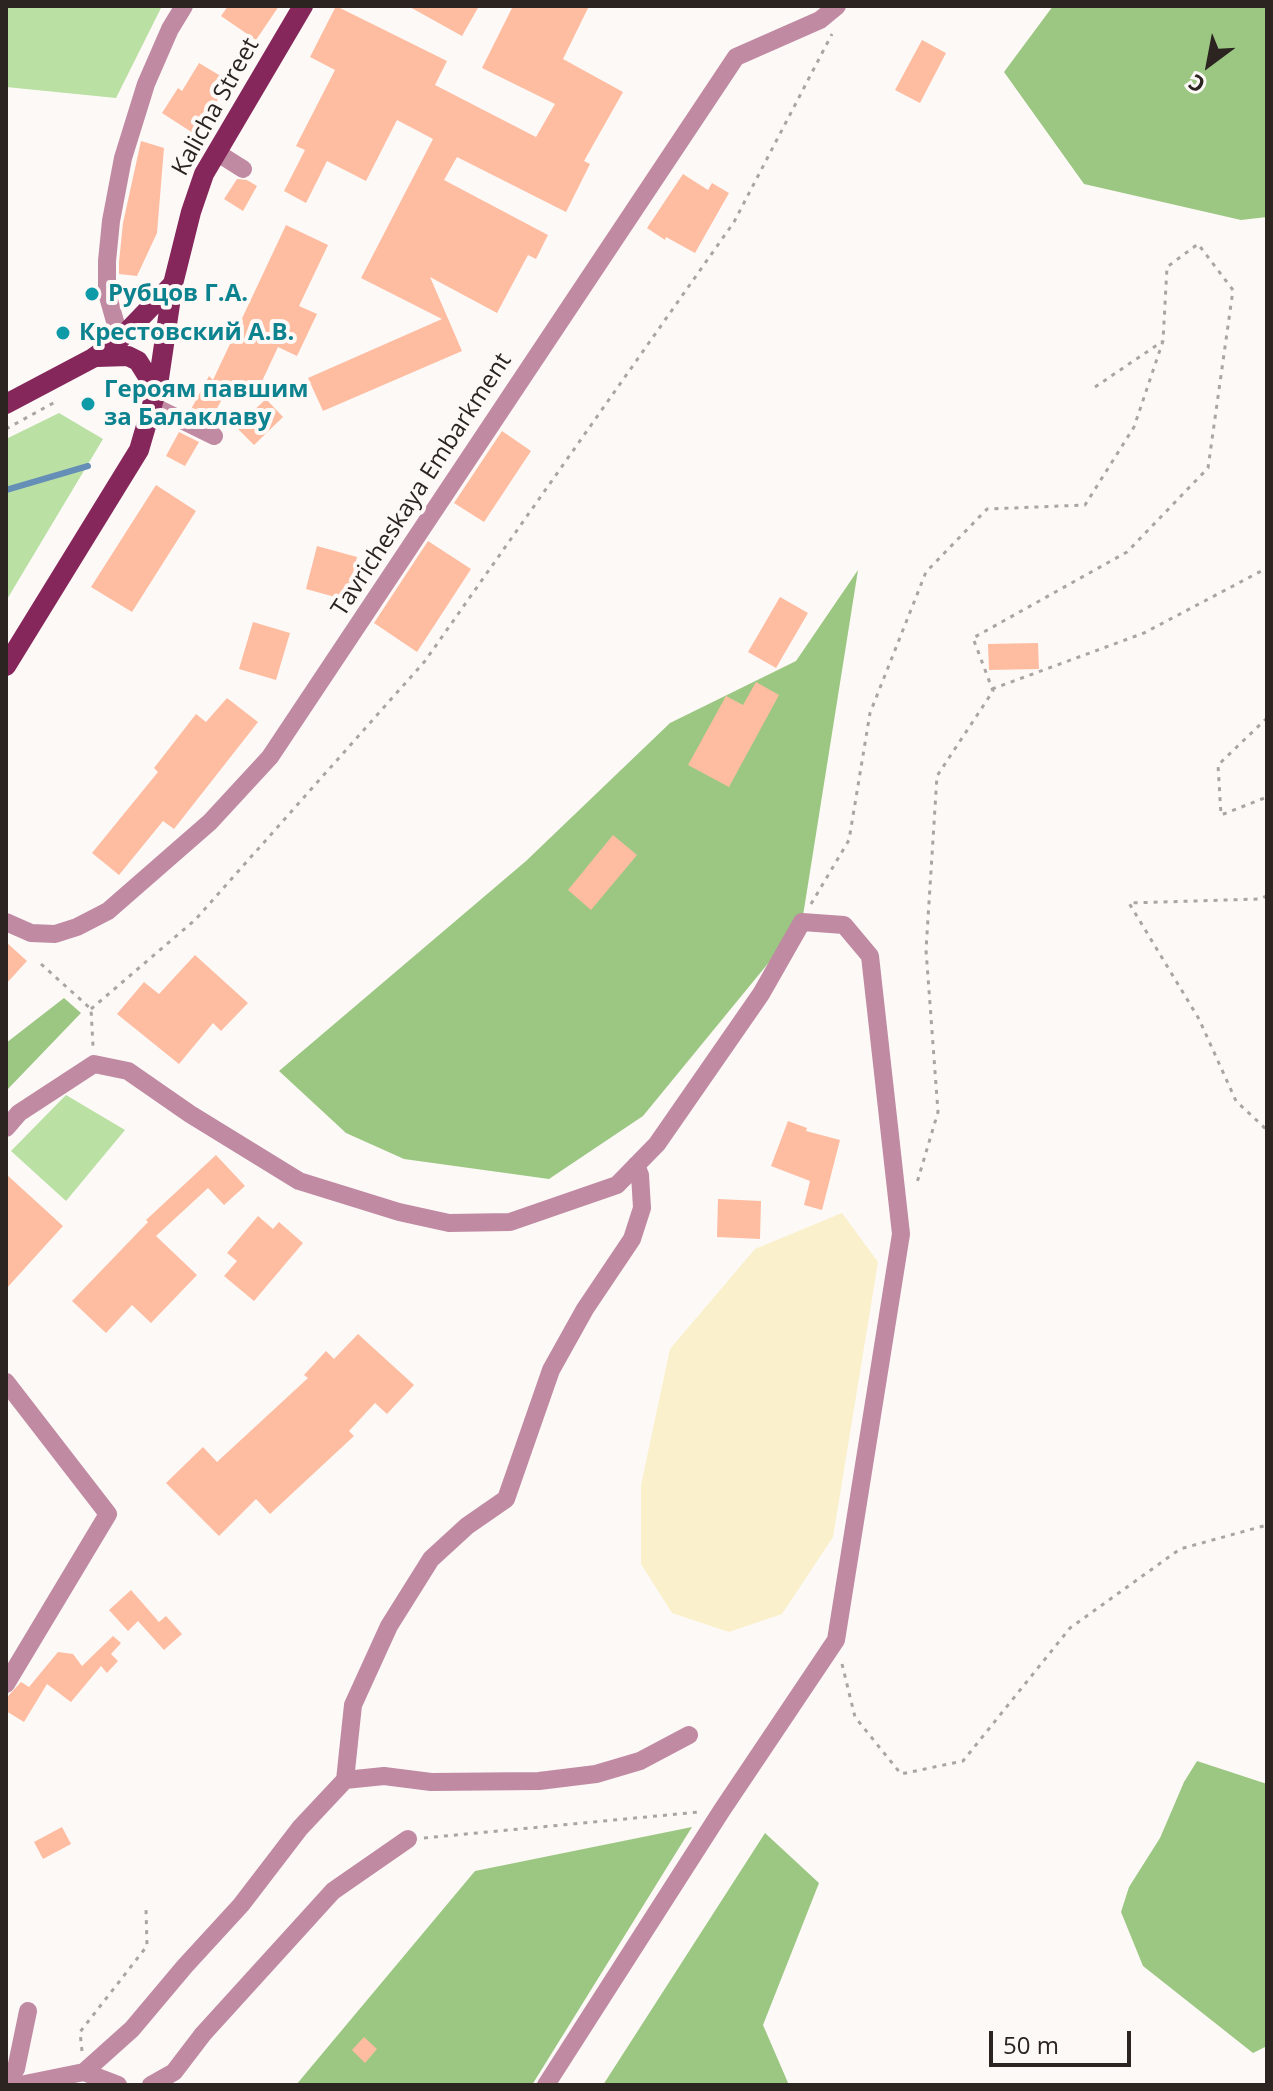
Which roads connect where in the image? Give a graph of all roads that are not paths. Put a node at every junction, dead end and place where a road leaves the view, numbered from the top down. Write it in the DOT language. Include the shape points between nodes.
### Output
graph roads {
  1 [pos="184,6"];
  2 [pos="303,6"];
  3 [pos="837,6"];
  4 [pos="216,152"];
  5 [pos="243,169"];
  6 [pos="173,284"];
  7 [pos="120,339"];
  8 [pos="93,358"];
  9 [pos="6,404"];
  10 [pos="151,405"];
  11 [pos="214,436"];
  12 [pos="6,666"];
  13 [pos="6,922"];
  14 [pos="6,1128"];
  15 [pos="636,1165"];
  16 [pos="6,1382"];
  17 [pos="6,1684"];
  18 [pos="689,1735"];
  19 [pos="345,1780"];
  20 [pos="408,1839"];
  21 [pos="28,2011"];
  22 [pos="84,2072"];
  23 [pos="6,2078"];
  24 [pos="20,2085"];
  25 [pos="118,2085"];
  26 [pos="151,2085"];
  27 [pos="546,2085"];
  1 -- 7 [label="street" via="146,84 123,158 107,261 107,293"];
  2 -- 4 [label="main road, Kalicha Street"];
  3 -- 13 [label="street, Tavricheskaya Embarkment" via="820,20 736,57 270,757 210,822 108,911 55,934 31,933"];
  4 -- 5 [label="street"];
  4 -- 6 [label="main road, Kalicha Street" via="191,212"];
  6 -- 7 [label="main road"];
  6 -- 10 [label="main road, Kalicha Street"];
  7 -- 8 [label="main road"];
  8 -- 9 [label="main road"];
  8 -- 10 [label="main road" via="117,354 138,361 148,377"];
  10 -- 11 [label="street"];
  10 -- 12 [label="main road, Kalicha Street" via="139,450"];
  14 -- 15 [label="street" via="19,1113 94,1064 128,1071 299,1181 449,1223 510,1222 617,1185"];
  15 -- 19 [label="street" via="642,1208 632,1239 551,1370 506,1499 431,1559 389,1626 353,1705"];
  15 -- 27 [label="street" via="657,1144 761,994 802,922 844,925 870,956 901,1234 836,1640"];
  16 -- 17 [label="street" via="108,1514"];
  18 -- 19 [label="street" via="640,1761 596,1774 539,1781 431,1782 384,1776"];
  19 -- 22 [label="street" via="132,2029"];
  20 -- 26 [label="street" via="333,1891 174,2072"];
  21 -- 23 [label="street" via="16,2069"];
  22 -- 24 [label="street"];
  22 -- 25 [label="street"];
}
